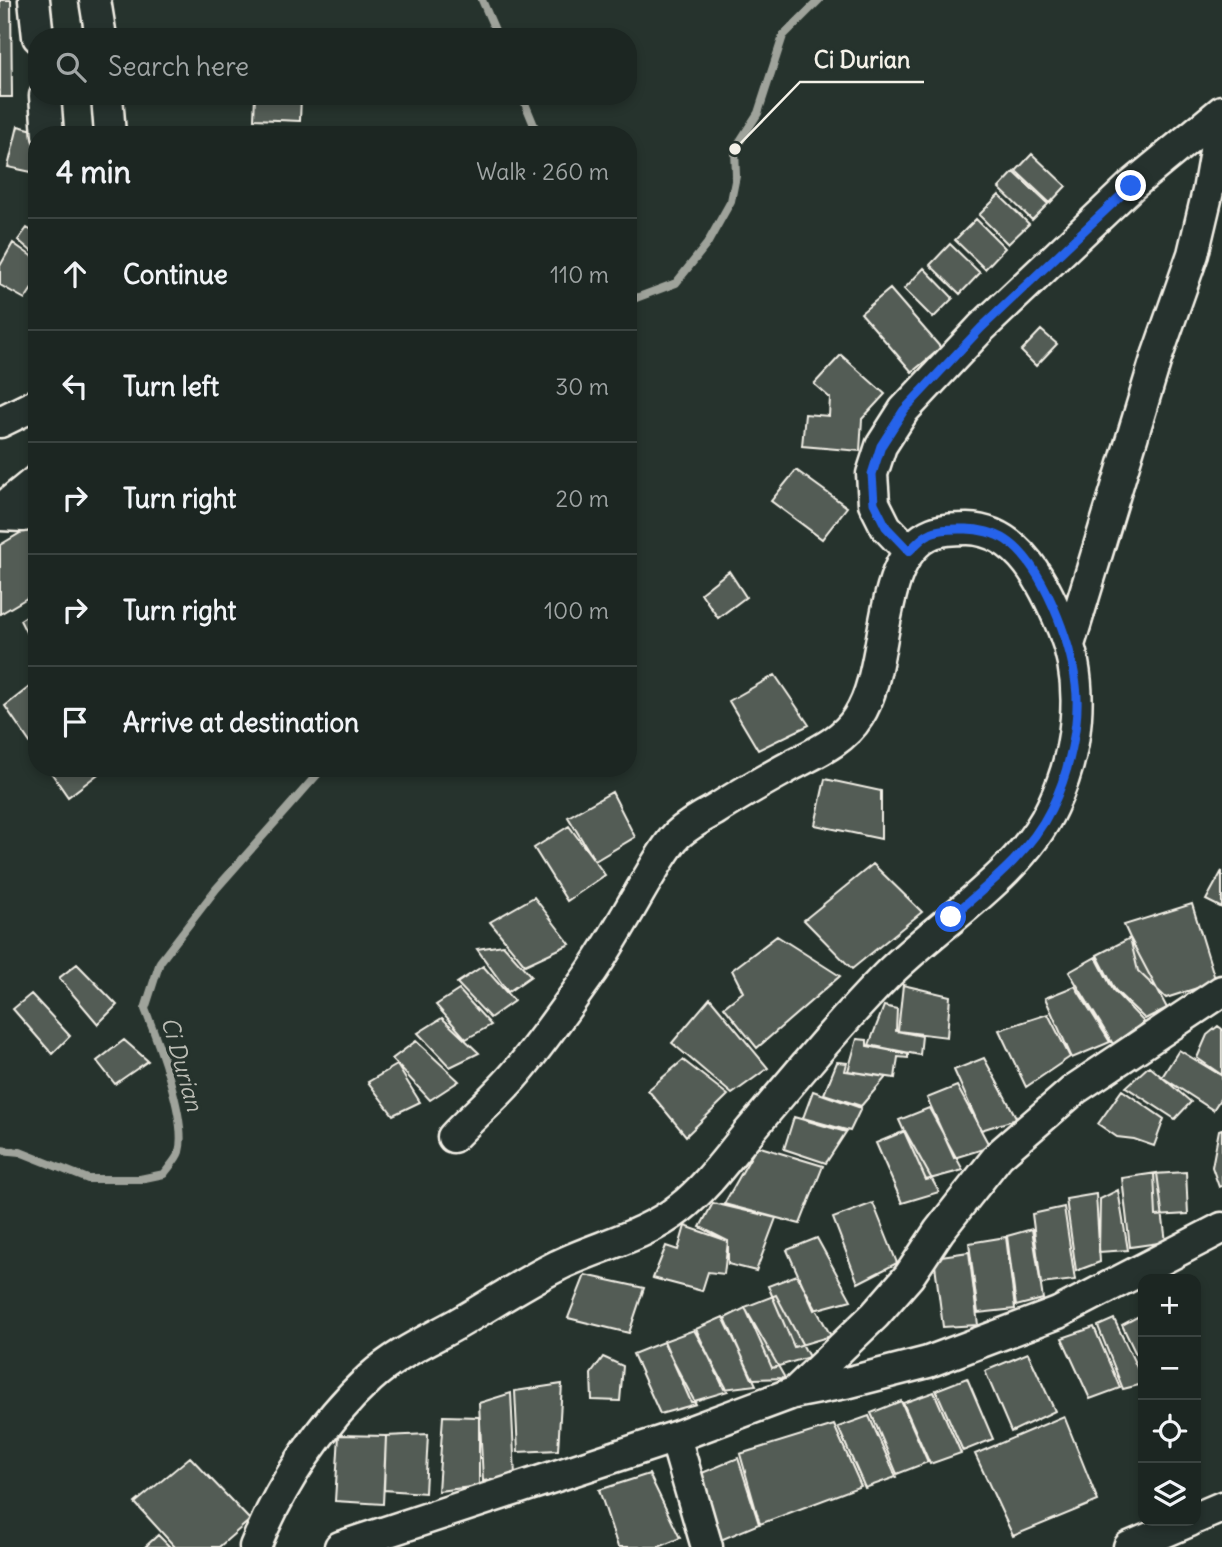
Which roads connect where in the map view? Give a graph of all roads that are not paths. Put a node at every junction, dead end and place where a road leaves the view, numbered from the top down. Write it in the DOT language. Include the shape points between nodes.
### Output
graph roads {
  1 [pos="34,0"];
  2 [pos="95,0"];
  3 [pos="37,28"];
  4 [pos="100,28"];
  5 [pos="46,105"];
  6 [pos="108,105"];
  7 [pos="1222,111"];
  8 [pos="47,126"];
  9 [pos="109,126"];
  10 [pos="28,408"];
  11 [pos="0,422"];
  12 [pos="28,488"];
  13 [pos="0,513"];
  14 [pos="28,515"];
  15 [pos="909,551"];
  16 [pos="1069,645"];
  17 [pos="1222,991"];
  18 [pos="453,1137"];
  19 [pos="1222,1228"];
  20 [pos="793,1393"];
  21 [pos="675,1437"];
  22 [pos="1222,1507"];
  23 [pos="1201,1516"];
  24 [pos="1178,1526"];
  25 [pos="255,1547"];
  26 [pos="340,1547"];
  27 [pos="706,1547"];
  28 [pos="1129,1547"];
  1 -- 3 [label="street"];
  2 -- 4 [label="street"];
  5 -- 8 [label="street"];
  6 -- 9 [label="street"];
  7 -- 15 [label="street" via="1131,186 981,328 904,410 881,446 872,474 874,503 886,527"];
  7 -- 16 [label="street" via="1193,254 1156,359"];
  10 -- 11 [label="street"];
  12 -- 13 [label="street"];
  13 -- 14 [label="street"];
  15 -- 16 [label="street" via="929,533 953,528 979,529 1006,540 1025,557 1043,587"];
  15 -- 18 [label="street" via="888,600 881,657 860,715 825,747 679,833 594,968 524,1063"];
  16 -- 25 [label="street" via="1077,687 1069,760 1052,808 1030,843 886,976 678,1211 642,1232 558,1266 375,1373 320,1434"];
  17 -- 20 [label="street" via="1075,1089 999,1154 909,1276"];
  19 -- 20 [label="street" via="1058,1313 928,1362"];
  20 -- 21 [label="street"];
  21 -- 26 [label="street"];
  21 -- 27 [label="street"];
  22 -- 23 [label="street"];
  24 -- 28 [label="street"];
}
